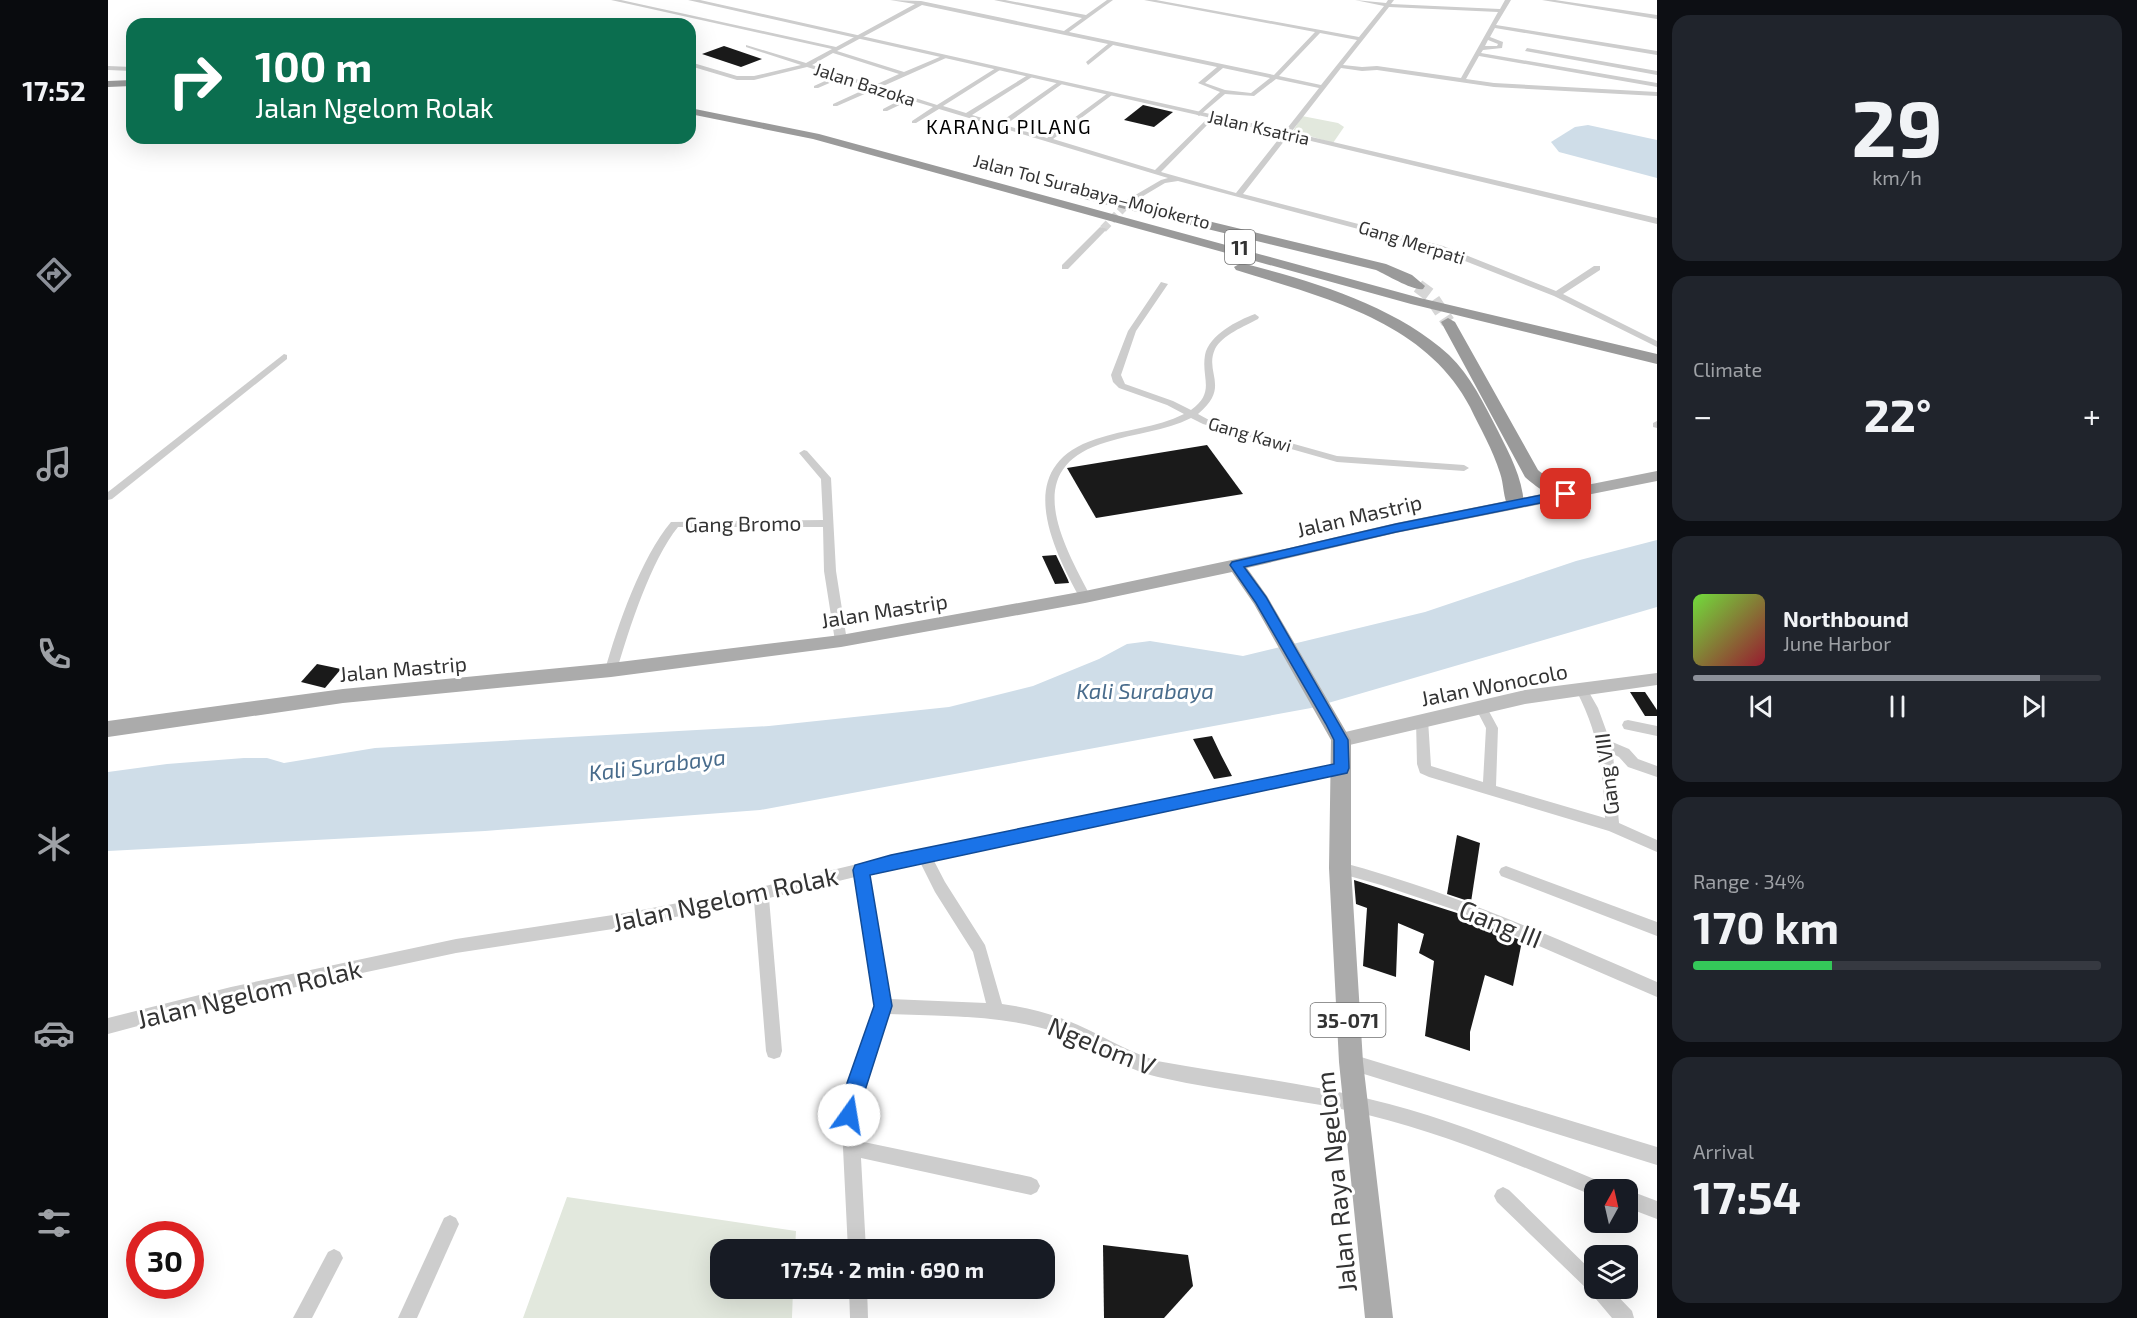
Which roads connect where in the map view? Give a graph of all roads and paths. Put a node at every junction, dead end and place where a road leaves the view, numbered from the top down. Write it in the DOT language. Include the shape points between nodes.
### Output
graph roads {
  1 [pos="614,0"];
  2 [pos="650,0"];
  3 [pos="691,0"];
  4 [pos="893,0"];
  5 [pos="997,0"];
  6 [pos="1110,0"];
  7 [pos="1147,0"];
  8 [pos="1358,0"];
  9 [pos="1508,0"];
  10 [pos="1545,0"];
  11 [pos="923,1"];
  12 [pos="1158,1"];
  13 [pos="1389,2"];
  14 [pos="638,6"];
  15 [pos="1502,11"];
  16 [pos="1086,17"];
  17 [pos="1657,17"];
  18 [pos="692,18"];
  19 [pos="696,19"];
  20 [pos="1492,26"];
  21 [pos="1318,32"];
  22 [pos="1065,33"];
  23 [pos="1534,34"];
  24 [pos="860,37"];
  25 [pos="1488,38"];
  26 [pos="1360,39"];
  27 [pos="1112,43"];
  28 [pos="748,46"];
  29 [pos="837,50"];
  30 [pos="1527,50"];
  31 [pos="1479,51"];
  32 [pos="1657,53"];
  33 [pos="944,57"];
  34 [pos="1346,57"];
  35 [pos="1357,60"];
  36 [pos="1521,61"];
  37 [pos="1367,62"];
  38 [pos="1088,63"];
  39 [pos="807,65"];
  40 [pos="696,66"];
  41 [pos="1222,66"];
  42 [pos="1340,66"];
  43 [pos="108,68"];
  44 [pos="1377,68"];
  45 [pos="126,69"];
  46 [pos="998,69"];
  47 [pos="1657,72"];
  48 [pos="904,74"];
  49 [pos="842,76"];
  50 [pos="1030,76"];
  51 [pos="1275,77"];
  52 [pos="1462,81"];
  53 [pos="1060,83"];
  54 [pos="1649,84"];
  55 [pos="126,85"];
  56 [pos="1657,85"];
  57 [pos="108,86"];
  58 [pos="816,87"];
  59 [pos="1323,87"];
  60 [pos="875,88"];
  61 [pos="1224,92"];
  62 [pos="1653,93"];
  63 [pos="1110,94"];
  64 [pos="909,98"];
  65 [pos="835,105"];
  66 [pos="696,107"];
  67 [pos="937,107"];
  68 [pos="885,110"];
  69 [pos="696,112"];
  70 [pos="1199,114"];
  71 [pos="966,116"];
  72 [pos="1212,117"];
  73 [pos="914,122"];
  74 [pos="999,126"];
  75 [pos="1286,133"];
  76 [pos="1048,140"];
  77 [pos="913,157"];
  78 [pos="928,166"];
  79 [pos="1156,172"];
  80 [pos="1184,181"];
  81 [pos="1239,194"];
  82 [pos="1128,203"];
  83 [pos="1657,221"];
  84 [pos="1103,229"];
  85 [pos="1065,267"];
  86 [pos="1597,268"];
  87 [pos="1164,284"];
  88 [pos="1418,286"];
  89 [pos="1557,294"];
  90 [pos="1255,317"];
  91 [pos="1448,322"];
  92 [pos="1570,336"];
  93 [pos="1657,344"];
  94 [pos="1657,350"];
  95 [pos="284,357"];
  96 [pos="1657,359"];
  97 [pos="1192,414"];
  98 [pos="804,453"];
  99 [pos="1464,468"];
  100 [pos="1657,476"];
  101 [pos="1566,494"];
  102 [pos="108,497"];
  103 [pos="1515,504"];
  104 [pos="828,523"];
  105 [pos="1236,565"];
  106 [pos="1085,597"];
  107 [pos="841,641"];
  108 [pos="611,670"];
  109 [pos="1657,679"];
  110 [pos="1582,690"];
  111 [pos="1481,707"];
  112 [pos="1422,720"];
  113 [pos="1628,725"];
  114 [pos="108,729"];
  115 [pos="1336,731"];
  116 [pos="1657,731"];
  117 [pos="1606,745"];
  118 [pos="1342,768"];
  119 [pos="1657,772"];
  120 [pos="1490,789"];
  121 [pos="1612,826"];
  122 [pos="1657,846"];
  123 [pos="924,855"];
  124 [pos="1340,868"];
  125 [pos="854,872"];
  126 [pos="1506,872"];
  127 [pos="761,893"];
  128 [pos="1657,929"];
  129 [pos="1657,990"];
  130 [pos="883,1006"];
  131 [pos="996,1011"];
  132 [pos="108,1026"];
  133 [pos="774,1051"];
  134 [pos="1350,1062"];
  135 [pos="1355,1104"];
  136 [pos="852,1148"];
  137 [pos="1657,1156"];
  138 [pos="1584,1184"];
  139 [pos="1031,1186"];
  140 [pos="1503,1197"];
  141 [pos="1638,1203"];
  142 [pos="1657,1210"];
  143 [pos="450,1224"];
  144 [pos="856,1239"];
  145 [pos="334,1258"];
  146 [pos="1584,1275"];
  147 [pos="859,1299"];
  148 [pos="1607,1299"];
  149 [pos="302,1318"];
  150 [pos="407,1318"];
  151 [pos="860,1318"];
  152 [pos="1379,1318"];
  153 [pos="1625,1318"];
  1 -- 14 [label="street"];
  2 -- 14 [label="street"];
  3 -- 24 [label="street, Jalan Ksatria"];
  4 -- 11 [label="street"];
  5 -- 16 [label="street"];
  6 -- 16 [label="street"];
  7 -- 12 [label="street"];
  8 -- 13 [label="street"];
  9 -- 15 [label="street"];
  10 -- 17 [label="street"];
  11 -- 22 [label="street"];
  11 -- 24 [label="street"];
  12 -- 21 [label="street"];
  13 -- 15 [label="street"];
  13 -- 26 [label="street"];
  14 -- 18 [label="street"];
  15 -- 20 [label="street"];
  16 -- 22 [label="street"];
  19 -- 29 [label="street"];
  20 -- 23 [label="street"];
  20 -- 25 [label="street"];
  21 -- 26 [label="street"];
  21 -- 51 [label="street"];
  22 -- 27 [label="street"];
  23 -- 30 [label="street"];
  23 -- 32 [label="street"];
  24 -- 29 [label="street"];
  24 -- 33 [label="street, Jalan Ksatria"];
  25 -- 31 [label="street"];
  25 -- 31 [label="street" via="1501,43 1499,48"];
  26 -- 34 [label="street"];
  27 -- 38 [label="street"];
  27 -- 41 [label="street"];
  28 -- 39 [label="street, Jalan Bazoka"];
  29 -- 39 [label="street"];
  29 -- 48 [label="street"];
  30 -- 36 [label="street"];
  30 -- 47 [label="street"];
  31 -- 36 [label="street"];
  31 -- 52 [label="street"];
  33 -- 46 [label="street, Jalan Ksatria"];
  33 -- 48 [label="street"];
  34 -- 35 [label="street"];
  34 -- 42 [label="street"];
  36 -- 54 [label="street"];
  37 -- 44 [label="street"];
  39 -- 40 [label="street" via="746,79"];
  39 -- 49 [label="street, Jalan Bazoka"];
  41 -- 51 [label="street"];
  41 -- 61 [label="street" via="1201,84"];
  42 -- 44 [label="street"];
  42 -- 59 [label="street"];
  43 -- 45 [label="street"];
  44 -- 52 [label="street"];
  46 -- 50 [label="street, Jalan Ksatria"];
  46 -- 67 [label="street"];
  48 -- 60 [label="street"];
  49 -- 58 [label="street"];
  49 -- 60 [label="street, Jalan Bazoka"];
  50 -- 53 [label="street, Jalan Ksatria"];
  50 -- 71 [label="street"];
  51 -- 59 [label="street"];
  51 -- 61 [label="street" via="1252,95"];
  52 -- 62 [label="street"];
  53 -- 63 [label="street, Jalan Ksatria"];
  53 -- 74 [label="street"];
  54 -- 56 [label="street"];
  54 -- 62 [label="street"];
  55 -- 57 [label="highway"];
  59 -- 75 [label="street"];
  60 -- 64 [label="street, Jalan Bazoka"];
  60 -- 65 [label="street"];
  61 -- 70 [label="street"];
  63 -- 70 [label="street, Jalan Ksatria"];
  63 -- 76 [label="street"];
  64 -- 67 [label="street, Jalan Bazoka"];
  64 -- 68 [label="street"];
  66 -- 77 [label="highway, Jalan Tol Surabaya–Mojokerto / 11" via="812,130"];
  67 -- 71 [label="street, Jalan Bazoka"];
  67 -- 73 [label="street"];
  69 -- 78 [label="highway, Jalan Tol Surabaya–Mojokerto / 11" via="778,128"];
  70 -- 72 [label="street, Jalan Ksatria"];
  71 -- 74 [label="street, Jalan Bazoka"];
  72 -- 75 [label="street, Jalan Ksatria"];
  72 -- 79 [label="street"];
  74 -- 76 [label="street, Jalan Bazoka"];
  75 -- 81 [label="street"];
  75 -- 83 [label="street, Jalan Ksatria"];
  76 -- 79 [label="street, Jalan Bazoka"];
  77 -- 88 [label="highway" via="1381,267"];
  77 -- 92 [label="highway, Jalan Tol Surabaya–Mojokerto / 11"];
  78 -- 92 [label="highway, Jalan Tol Surabaya–Mojokerto / 11" via="1416,302"];
  78 -- 103 [label="highway" via="1326,294 1387,320 1425,344 1464,382 1512,476"];
  79 -- 80 [label="street, Gang Merpati"];
  80 -- 81 [label="street, Gang Merpati"];
  80 -- 82 [label="street" via="1163,181"];
  81 -- 89 [label="street, Gang Merpati" via="1440,248"];
  84 -- 85 [label="street"];
  86 -- 89 [label="street"];
  87 -- 97 [label="street, Gang Kawi" via="1132,331 1116,380 1122,386"];
  89 -- 93 [label="street, Gang Merpati"];
  90 -- 97 [label="street" via="1240,324 1211,349 1210,396"];
  91 -- 101 [label="highway" via="1531,473"];
  92 -- 94 [label="highway, Jalan Tol Surabaya–Mojokerto / 11"];
  92 -- 96 [label="highway, Jalan Tol Surabaya–Mojokerto / 11"];
  95 -- 102 [label="street"];
  97 -- 99 [label="street, Gang Kawi" via="1206,422 1337,459"];
  97 -- 106 [label="street" via="1092,443 1070,455 1057,468 1049,495 1053,532"];
  98 -- 104 [label="street" via="826,478"];
  100 -- 101 [label="main road, Jalan Mastrip"];
  101 -- 103 [label="main road, Jalan Mastrip"];
  103 -- 105 [label="main road, Jalan Mastrip"];
  104 -- 107 [label="street" via="830,572"];
  104 -- 108 [label="street, Gang Bromo" via="675,524 651,564"];
  105 -- 106 [label="main road, Jalan Mastrip"];
  105 -- 115 [label="main road, Jalan Raya Ngelom / 35-071" via="1261,600"];
  106 -- 107 [label="main road, Jalan Mastrip"];
  107 -- 108 [label="main road, Jalan Mastrip"];
  108 -- 114 [label="main road, Jalan Mastrip" via="343,696"];
  109 -- 110 [label="main road, Jalan Wonocolo"];
  110 -- 111 [label="main road, Jalan Wonocolo"];
  110 -- 117 [label="street, Gang VIII" via="1600,722"];
  111 -- 112 [label="main road, Jalan Wonocolo"];
  111 -- 120 [label="street" via="1492,728"];
  112 -- 115 [label="main road, Jalan Wonocolo"];
  112 -- 120 [label="street" via="1425,769"];
  113 -- 116 [label="street"];
  115 -- 118 [label="main road, Jalan Raya Ngelom / 35-071"];
  117 -- 119 [label="street" via="1624,753 1633,763"];
  117 -- 121 [label="street, Gang VIII"];
  118 -- 123 [label="street, Jalan Ngelom Rolak"];
  118 -- 124 [label="main road, Jalan Raya Ngelom / 35-071"];
  120 -- 121 [label="street"];
  121 -- 122 [label="street"];
  123 -- 125 [label="street, Jalan Ngelom Rolak"];
  123 -- 131 [label="street" via="980,950"];
  124 -- 129 [label="street, Gang III" via="1407,885"];
  124 -- 134 [label="main road, Jalan Raya Ngelom / 35-071"];
  125 -- 127 [label="street, Jalan Ngelom Rolak"];
  125 -- 130 [label="street"];
  126 -- 128 [label="street"];
  127 -- 132 [label="street, Jalan Ngelom Rolak" via="626,920 456,946 231,994"];
  127 -- 133 [label="street"];
  130 -- 131 [label="street, Ngelom V"];
  130 -- 136 [label="street" via="850,1103"];
  131 -- 135 [label="street, Ngelom V" via="1064,1027 1157,1069"];
  134 -- 135 [label="main road, Jalan Raya Ngelom / 35-071"];
  134 -- 137 [label="street"];
  135 -- 138 [label="street" via="1467,1138"];
  135 -- 152 [label="main road, Jalan Raya Ngelom / 35-071"];
  136 -- 139 [label="street"];
  136 -- 144 [label="street"];
  140 -- 146 [label="street"];
  141 -- 142 [label="street"];
  143 -- 150 [label="street"];
  145 -- 149 [label="street"];
  147 -- 151 [label="street"];
  148 -- 153 [label="street"];
}
